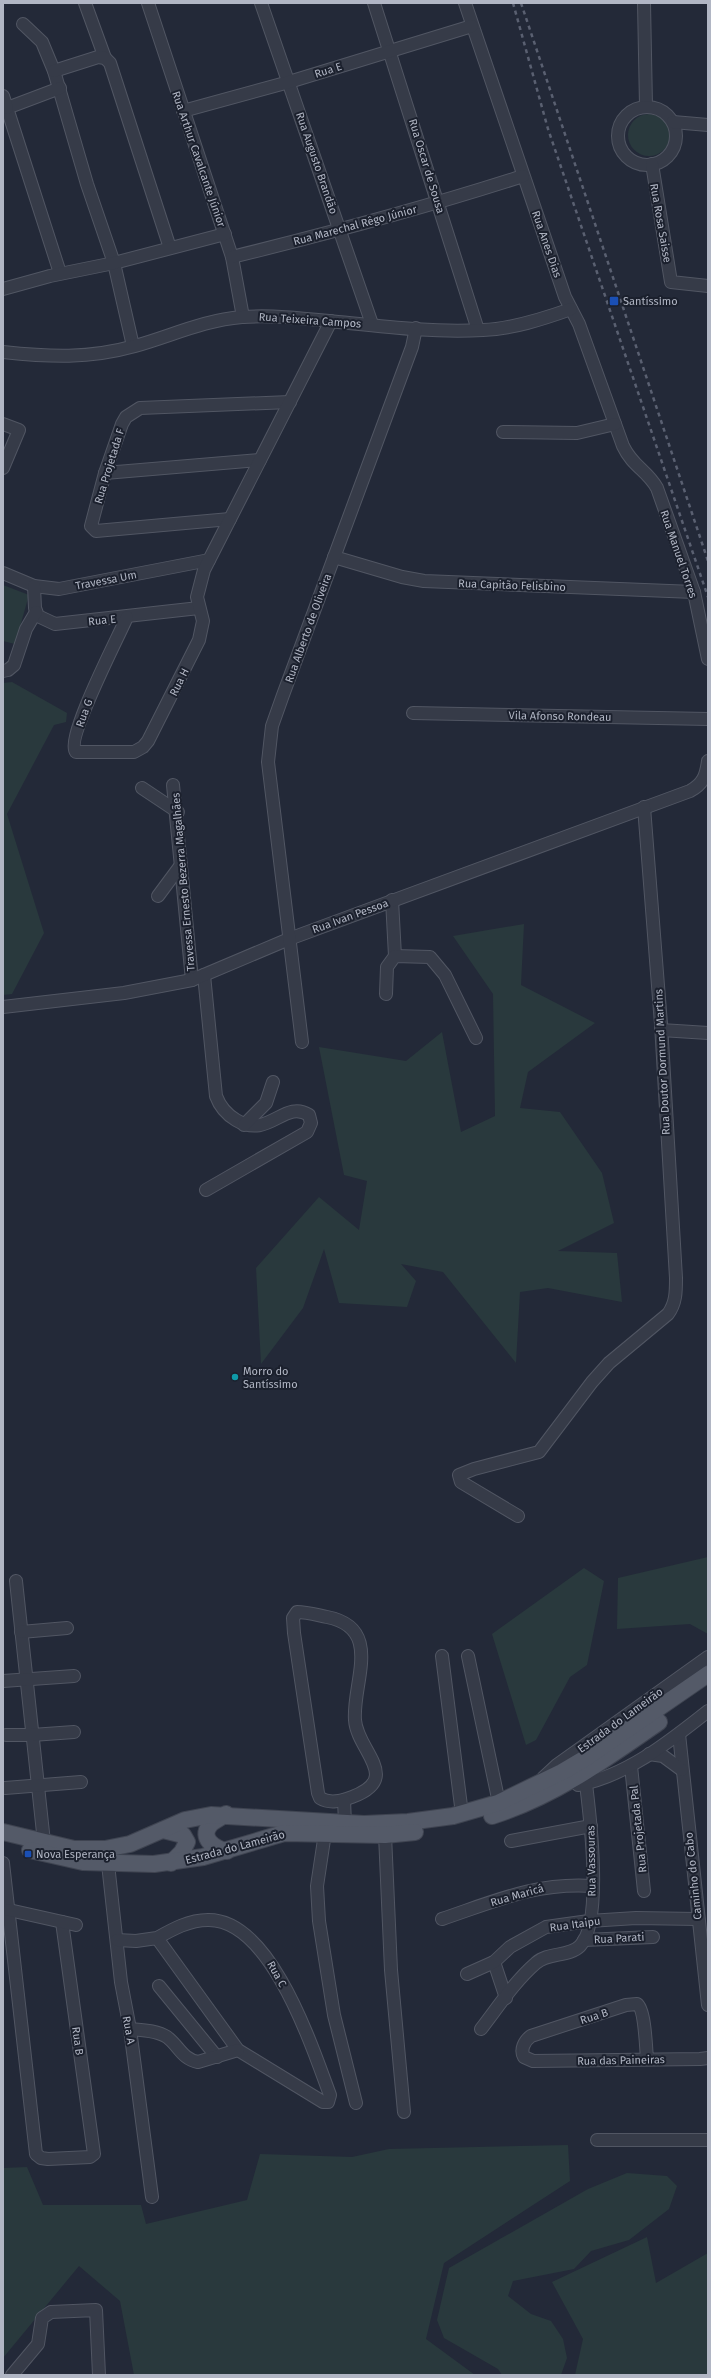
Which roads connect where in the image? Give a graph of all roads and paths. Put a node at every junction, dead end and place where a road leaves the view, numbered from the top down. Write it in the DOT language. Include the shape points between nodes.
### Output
graph roads {
  1 [pos="85,3"];
  2 [pos="148,3"];
  3 [pos="261,3"];
  4 [pos="374,3"];
  5 [pos="465,3"];
  6 [pos="644,3"];
  7 [pos="24,24"];
  8 [pos="472,26"];
  9 [pos="390,50"];
  10 [pos="105,58"];
  11 [pos="54,71"];
  12 [pos="289,82"];
  13 [pos="60,88"];
  14 [pos="3,96"];
  15 [pos="646,106"];
  16 [pos="7,108"];
  17 [pos="183,111"];
  18 [pos="673,122"];
  19 [pos="708,125"];
  20 [pos="652,164"];
  21 [pos="523,176"];
  22 [pos="438,203"];
  23 [pos="340,231"];
  24 [pos="225,234"];
  25 [pos="170,248"];
  26 [pos="232,257"];
  27 [pos="114,262"];
  28 [pos="60,274"];
  29 [pos="4,286"];
  30 [pos="708,286"];
  31 [pos="571,309"];
  32 [pos="243,317"];
  33 [pos="331,321"];
  34 [pos="372,324"];
  35 [pos="416,328"];
  36 [pos="478,330"];
  37 [pos="134,346"];
  38 [pos="3,352"];
  39 [pos="290,402"];
  40 [pos="3,424"];
  41 [pos="615,424"];
  42 [pos="503,432"];
  43 [pos="260,460"];
  44 [pos="3,468"];
  45 [pos="105,474"];
  46 [pos="648,475"];
  47 [pos="230,519"];
  48 [pos="334,557"];
  49 [pos="209,560"];
  50 [pos="4,574"];
  51 [pos="34,586"];
  52 [pos="694,592"];
  53 [pos="199,608"];
  54 [pos="36,612"];
  55 [pos="127,617"];
  56 [pos="708,659"];
  57 [pos="3,671"];
  58 [pos="413,713"];
  59 [pos="708,719"];
  60 [pos="139,750"];
  61 [pos="708,761"];
  62 [pos="174,784"];
  63 [pos="142,788"];
  64 [pos="644,807"];
  65 [pos="178,812"];
  66 [pos="181,865"];
  67 [pos="158,896"];
  68 [pos="392,900"];
  69 [pos="289,939"];
  70 [pos="395,956"];
  71 [pos="204,975"];
  72 [pos="192,980"];
  73 [pos="386,994"];
  74 [pos="3,1007"];
  75 [pos="661,1030"];
  76 [pos="708,1033"];
  77 [pos="476,1038"];
  78 [pos="302,1042"];
  79 [pos="273,1082"];
  80 [pos="244,1125"];
  81 [pos="206,1190"];
  82 [pos="518,1516"];
  83 [pos="16,1582"];
  84 [pos="67,1628"];
  85 [pos="21,1632"];
  86 [pos="442,1656"];
  87 [pos="468,1656"];
  88 [pos="708,1657"];
  89 [pos="708,1674"];
  90 [pos="74,1676"];
  91 [pos="27,1678"];
  92 [pos="3,1681"];
  93 [pos="708,1687"];
  94 [pos="708,1711"];
  95 [pos="74,1732"];
  96 [pos="678,1734"];
  97 [pos="6,1735"];
  98 [pos="32,1735"];
  99 [pos="649,1754"];
  100 [pos="592,1761"];
  101 [pos="631,1766"];
  102 [pos="682,1770"];
  103 [pos="81,1782"];
  104 [pos="586,1784"];
  105 [pos="535,1785"];
  106 [pos="37,1786"];
  107 [pos="5,1788"];
  108 [pos="558,1789"];
  109 [pos="344,1800"];
  110 [pos="500,1803"];
  111 [pos="226,1814"];
  112 [pos="462,1814"];
  113 [pos="345,1823"];
  114 [pos="591,1826"];
  115 [pos="163,1830"];
  116 [pos="3,1832"];
  117 [pos="324,1833"];
  118 [pos="385,1835"];
  119 [pos="511,1841"];
  120 [pos="3,1842"];
  121 [pos="44,1842"];
  122 [pos="227,1852"];
  123 [pos="3,1863"];
  124 [pos="171,1863"];
  125 [pos="108,1864"];
  126 [pos="593,1886"];
  127 [pos="644,1891"];
  128 [pos="9,1910"];
  129 [pos="697,1919"];
  130 [pos="442,1920"];
  131 [pos="590,1921"];
  132 [pos="62,1922"];
  133 [pos="76,1925"];
  134 [pos="653,1937"];
  135 [pos="157,1938"];
  136 [pos="117,1940"];
  137 [pos="584,1940"];
  138 [pos="494,1962"];
  139 [pos="467,1974"];
  140 [pos="159,1986"];
  141 [pos="506,1998"];
  142 [pos="708,2006"];
  143 [pos="130,2029"];
  144 [pos="481,2029"];
  145 [pos="238,2050"];
  146 [pos="218,2057"];
  147 [pos="708,2058"];
  148 [pos="647,2059"];
  149 [pos="533,2061"];
  150 [pos="356,2103"];
  151 [pos="404,2112"];
  152 [pos="597,2140"];
  153 [pos="708,2140"];
  154 [pos="152,2197"];
  155 [pos="12,2375"];
  156 [pos="99,2375"];
  1 -- 10 [label="street"];
  2 -- 17 [label="street, Rua Arthur Cavalcante Júnior"];
  3 -- 12 [label="street, Rua Augusto Brandão"];
  4 -- 9 [label="street, Rua Oscar de Sousa"];
  5 -- 8 [label="street, Rua Anes Dias"];
  6 -- 15 [label="street"];
  7 -- 11 [label="street" via="42,42"];
  8 -- 9 [label="street, Rua E"];
  8 -- 21 [label="street, Rua Anes Dias"];
  9 -- 12 [label="street, Rua E"];
  9 -- 22 [label="street, Rua Oscar de Sousa"];
  10 -- 11 [label="street" via="90,59"];
  10 -- 25 [label="street" via="110,63"];
  11 -- 13 [label="street"];
  12 -- 17 [label="street, Rua E"];
  12 -- 23 [label="street, Rua Augusto Brandão"];
  13 -- 16 [label="street"];
  13 -- 27 [label="street" via="87,184"];
  14 -- 16 [label="street"];
  15 -- 18 [label="street" via="662,110"];
  15 -- 20 [label="street" via="633,110 622,119 617,137 624,154 631,161"];
  16 -- 28 [label="street"];
  17 -- 24 [label="street, Rua Arthur Cavalcante Júnior"];
  18 -- 19 [label="street"];
  18 -- 20 [label="street" via="676,131 672,150 666,158"];
  20 -- 30 [label="street, Rua Rosa Saisse" via="671,282"];
  21 -- 22 [label="street, Rua Marechal Rêgo Júnior"];
  21 -- 31 [label="street, Rua Anes Dias" via="564,297"];
  22 -- 23 [label="street, Rua Marechal Rêgo Júnior"];
  22 -- 36 [label="street, Rua Oscar de Sousa"];
  23 -- 26 [label="street, Rua Marechal Rêgo Júnior"];
  23 -- 34 [label="street, Rua Augusto Brandão"];
  24 -- 25 [label="street"];
  24 -- 26 [label="street, Rua Arthur Cavalcante Júnior"];
  25 -- 27 [label="street"];
  26 -- 32 [label="street, Rua Arthur Cavalcante Júnior"];
  27 -- 28 [label="street"];
  27 -- 37 [label="street"];
  28 -- 29 [label="street"];
  31 -- 36 [label="street, Rua Teixeira Campos" via="514,325"];
  31 -- 41 [label="street, Rua Anes Dias" via="579,324"];
  32 -- 33 [label="street, Rua Teixeira Campos" via="280,316"];
  32 -- 37 [label="street, Rua Teixeira Campos" via="205,323"];
  33 -- 34 [label="street, Rua Teixeira Campos"];
  33 -- 39 [label="street, Rua H"];
  34 -- 35 [label="street, Rua Teixeira Campos"];
  35 -- 36 [label="street, Rua Teixeira Campos"];
  35 -- 48 [label="street, Rua Alberto de Oliveira" via="412,347"];
  37 -- 38 [label="street, Rua Teixeira Campos" via="54,358"];
  39 -- 43 [label="street, Rua H"];
  39 -- 45 [label="street, Rua Projetada F" via="140,408 126,417 122,424"];
  40 -- 44 [label="street" via="20,430"];
  41 -- 42 [label="street" via="570,434"];
  41 -- 46 [label="street, Rua Anes Dias" via="631,461"];
  43 -- 45 [label="street"];
  43 -- 47 [label="street, Rua H"];
  45 -- 47 [label="street, Rua Projetada F" via="91,526 96,531"];
  46 -- 52 [label="street, Rua Manuel Torres" via="657,488"];
  47 -- 49 [label="street, Rua H"];
  48 -- 52 [label="street, Rua Capitão Felisbino" via="402,578 424,581"];
  48 -- 69 [label="street, Rua Alberto de Oliveira" via="268,744 269,783"];
  49 -- 51 [label="street, Travessa Um" via="66,588 49,589"];
  49 -- 53 [label="street, Rua H" via="197,597"];
  50 -- 51 [label="street, Travessa Um"];
  51 -- 54 [label="street"];
  52 -- 56 [label="street, Rua Manuel Torres"];
  53 -- 55 [label="street, Rua E"];
  53 -- 60 [label="street, Rua H" via="203,628 193,655 148,741"];
  54 -- 55 [label="street, Rua E" via="42,620 55,624"];
  54 -- 57 [label="street" via="26,630 14,665"];
  55 -- 60 [label="street, Rua G" via="79,722 74,749 76,752 86,753"];
  58 -- 59 [label="street, Vila Afonso Rondeau"];
  61 -- 64 [label="street, Rua Ivan Pessoa" via="700,786"];
  62 -- 65 [label="street, Travessa Ernesto Bezerra Magalhães"];
  63 -- 65 [label="street"];
  64 -- 68 [label="street, Rua Ivan Pessoa"];
  64 -- 75 [label="street, Rua Doutor Dormund Martins"];
  65 -- 66 [label="street, Travessa Ernesto Bezerra Magalhães"];
  66 -- 67 [label="street"];
  66 -- 72 [label="street, Travessa Ernesto Bezerra Magalhães"];
  68 -- 69 [label="street, Rua Ivan Pessoa"];
  68 -- 70 [label="street"];
  69 -- 71 [label="street, Rua Ivan Pessoa"];
  69 -- 78 [label="street, Rua Alberto de Oliveira"];
  70 -- 73 [label="street" via="387,967"];
  70 -- 77 [label="street" via="425,955 437,963"];
  71 -- 72 [label="street, Rua Ivan Pessoa"];
  71 -- 80 [label="street" via="216,1096 224,1111"];
  72 -- 74 [label="street, Rua Ivan Pessoa" via="124,993"];
  75 -- 76 [label="street"];
  75 -- 82 [label="street, Rua Doutor Dormund Martins" via="676,1291 673,1306 668,1314 609,1363 539,1452 459,1475 461,1482"];
  79 -- 80 [label="street" via="266,1103"];
  80 -- 81 [label="street" via="263,1125 294,1110 309,1115 311,1123 307,1132"];
  83 -- 85 [label="street"];
  84 -- 85 [label="street"];
  85 -- 91 [label="street"];
  86 -- 112 [label="street"];
  87 -- 110 [label="street"];
  88 -- 105 [label="street, Estrada do Lameirão" via="557,1765"];
  89 -- 100 [label="main road, Estrada do Lameirão"];
  90 -- 91 [label="street"];
  91 -- 92 [label="street"];
  91 -- 98 [label="street"];
  93 -- 100 [label="main road, Estrada do Lameirão"];
  94 -- 96 [label="street, Estrada do Lameirão"];
  95 -- 98 [label="street"];
  96 -- 99 [label="street, Estrada do Lameirão"];
  96 -- 102 [label="street, Caminho do Cabo"];
  97 -- 98 [label="street"];
  98 -- 106 [label="street"];
  99 -- 101 [label="street, Estrada do Lameirão"];
  99 -- 102 [label="street" via="663,1756"];
  100 -- 105 [label="main road, Estrada do Lameirão"];
  100 -- 108 [label="main road, Estrada do Lameirão"];
  101 -- 104 [label="street, Estrada do Lameirão"];
  101 -- 127 [label="street, Rua Projetada Pal"];
  102 -- 129 [label="street, Caminho do Cabo"];
  103 -- 106 [label="street"];
  104 -- 108 [label="street, Estrada do Lameirão"];
  104 -- 114 [label="street, Rua Vassouras"];
  105 -- 110 [label="main road, Estrada do Lameirão"];
  106 -- 107 [label="street"];
  106 -- 121 [label="street"];
  108 -- 118 [label="main road, Estrada do Lameirão" via="522,1805 474,1821"];
  109 -- 109 [label="street" via="368,1790 375,1778 374,1763 355,1724 355,1698 362,1651 354,1632 345,1623 333,1618 297,1612 293,1618 294,1633 318,1793 320,1798 327,1801"];
  109 -- 113 [label="street"];
  110 -- 112 [label="main road, Estrada do Lameirão"];
  111 -- 113 [label="main road, Estrada do Lameirão"];
  111 -- 115 [label="main road, Estrada do Lameirão" via="185,1820"];
  111 -- 122 [label="main road" via="211,1823 207,1840"];
  112 -- 113 [label="main road, Estrada do Lameirão" via="408,1822"];
  114 -- 119 [label="street"];
  114 -- 126 [label="street, Rua Vassouras"];
  115 -- 121 [label="main road, Estrada do Lameirão" via="130,1844 105,1849 74,1849"];
  115 -- 124 [label="main road" via="183,1834 187,1842 182,1852"];
  116 -- 121 [label="main road, Estrada do Lameirão"];
  117 -- 118 [label="main road, Estrada do Lameirão"];
  117 -- 122 [label="main road, Estrada do Lameirão" via="284,1833"];
  117 -- 150 [label="street" via="317,1886 319,1921 336,2028"];
  118 -- 151 [label="street" via="391,1970"];
  120 -- 125 [label="main road, Estrada do Lameirão" via="70,1860"];
  122 -- 124 [label="main road, Estrada do Lameirão"];
  123 -- 128 [label="street"];
  124 -- 125 [label="main road, Estrada do Lameirão"];
  125 -- 136 [label="street, Rua A"];
  126 -- 130 [label="street, Rua Maricá" via="560,1885 526,1890"];
  126 -- 131 [label="street, Rua Vassouras"];
  128 -- 132 [label="street"];
  128 -- 132 [label="street, Rua B" via="36,2154 48,2159 90,2157 93,2156 94,2150"];
  129 -- 131 [label="street, Rua Itaipu" via="636,1918"];
  129 -- 142 [label="street, Caminho do Cabo"];
  131 -- 137 [label="street, Rua Vassouras"];
  131 -- 138 [label="street, Rua Itaipu" via="537,1931 510,1946"];
  132 -- 133 [label="street"];
  134 -- 137 [label="street, Rua Parati"];
  135 -- 136 [label="street"];
  135 -- 145 [label="street"];
  135 -- 145 [label="street, Rua C" via="182,1925 209,1920 231,1926 258,1947 271,1963 301,2019 330,2095 328,2102 323,2102"];
  136 -- 143 [label="street, Rua A" via="121,1982"];
  137 -- 141 [label="street" via="576,1949 549,1955 536,1963"];
  138 -- 139 [label="street, Rua Itaipu"];
  138 -- 141 [label="street"];
  140 -- 146 [label="street"];
  141 -- 144 [label="street"];
  143 -- 146 [label="street" via="167,2037 183,2056 191,2061 204,2062"];
  143 -- 154 [label="street, Rua A"];
  145 -- 146 [label="street"];
  147 -- 148 [label="street, Rua das Paineiras"];
  148 -- 149 [label="street, Rua das Paineiras"];
  148 -- 149 [label="street, Rua B" via="642,2015 636,2004 531,2036 525,2042 522,2054"];
  152 -- 153 [label="street"];
  155 -- 156 [label="street" via="38,2344 42,2318 51,2312 96,2310"];
}
